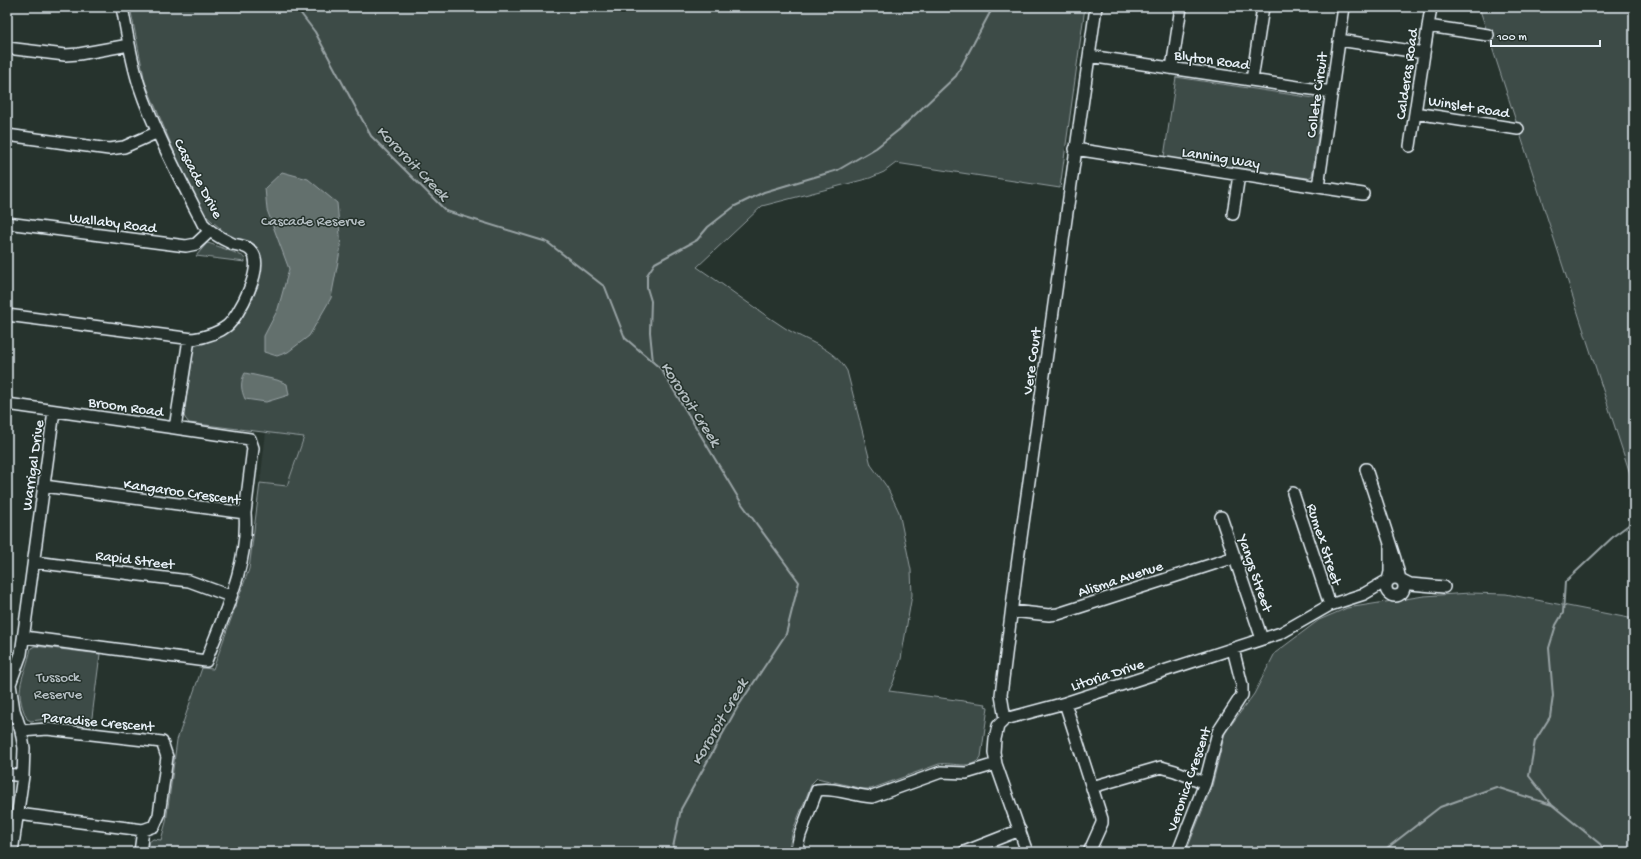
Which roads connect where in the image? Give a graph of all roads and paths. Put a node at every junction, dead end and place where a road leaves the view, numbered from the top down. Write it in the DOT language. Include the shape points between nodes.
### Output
graph roads {
  1 [pos="122,7"];
  2 [pos="1096,7"];
  3 [pos="1181,7"];
  4 [pos="1263,7"];
  5 [pos="1344,7"];
  6 [pos="1431,7"];
  7 [pos="1428,26"];
  8 [pos="1488,35"];
  9 [pos="1339,40"];
  10 [pos="129,45"];
  11 [pos="7,48"];
  12 [pos="1424,53"];
  13 [pos="1089,56"];
  14 [pos="1172,68"];
  15 [pos="1252,80"];
  16 [pos="1332,92"];
  17 [pos="1415,113"];
  18 [pos="1518,129"];
  19 [pos="158,132"];
  20 [pos="7,135"];
  21 [pos="1410,146"];
  22 [pos="1076,149"];
  23 [pos="1239,175"];
  24 [pos="1318,187"];
  25 [pos="1363,194"];
  26 [pos="1233,214"];
  27 [pos="7,223"];
  28 [pos="210,231"];
  29 [pos="7,315"];
  30 [pos="189,339"];
  31 [pos="7,404"];
  32 [pos="54,411"];
  33 [pos="175,428"];
  34 [pos="1366,469"];
  35 [pos="44,486"];
  36 [pos="1293,493"];
  37 [pos="245,513"];
  38 [pos="1221,517"];
  39 [pos="1390,544"];
  40 [pos="1235,557"];
  41 [pos="34,562"];
  42 [pos="1400,579"];
  43 [pos="1388,580"];
  44 [pos="1402,594"];
  45 [pos="230,596"];
  46 [pos="1390,596"];
  47 [pos="1347,600"];
  48 [pos="1330,605"];
  49 [pos="1012,611"];
  50 [pos="24,637"];
  51 [pos="1262,639"];
  52 [pos="1234,649"];
  53 [pos="9,684"];
  54 [pos="1065,703"];
  55 [pos="1006,719"];
  56 [pos="22,731"];
  57 [pos="996,764"];
  58 [pos="7,774"];
  59 [pos="23,776"];
  60 [pos="1205,783"];
  61 [pos="1092,788"];
  62 [pos="18,814"];
  63 [pos="143,830"];
  64 [pos="1020,830"];
  65 [pos="12,852"];
  66 [pos="140,852"];
  67 [pos="796,852"];
  68 [pos="964,852"];
  69 [pos="1027,852"];
  70 [pos="1089,852"];
  71 [pos="1178,852"];
  1 -- 10 [label="street, Cascade Drive"];
  2 -- 13 [label="street, Vere Court"];
  3 -- 14 [label="street"];
  4 -- 15 [label="street"];
  5 -- 9 [label="street, Collete Circuit"];
  6 -- 7 [label="street, Calderas Road"];
  7 -- 8 [label="street"];
  7 -- 12 [label="street, Calderas Road"];
  9 -- 12 [label="street"];
  9 -- 16 [label="street, Collete Circuit"];
  10 -- 11 [label="street" via="79,54"];
  10 -- 19 [label="street, Cascade Drive" via="139,85"];
  12 -- 17 [label="street, Calderas Road"];
  13 -- 14 [label="street, Blyton Road"];
  13 -- 22 [label="street, Vere Court"];
  14 -- 15 [label="street, Blyton Road"];
  15 -- 16 [label="street, Blyton Road"];
  16 -- 24 [label="street, Collete Circuit"];
  17 -- 18 [label="street, Winslet Road" via="1503,131"];
  17 -- 21 [label="street, Calderas Road"];
  19 -- 20 [label="street" via="124,147 109,149"];
  19 -- 28 [label="street, Cascade Drive" via="203,224"];
  22 -- 23 [label="street, Lanning Way"];
  22 -- 49 [label="street, Vere Court"];
  23 -- 24 [label="street, Lanning Way"];
  23 -- 26 [label="street"];
  24 -- 25 [label="street, Lanning Way"];
  27 -- 28 [label="street, Wallaby Road" via="186,246 196,244"];
  28 -- 30 [label="street, Cascade Drive" via="249,248 256,260 254,273 251,286 228,325 204,337"];
  29 -- 30 [label="street, Cascade Drive"];
  30 -- 33 [label="street, Broom Road"];
  31 -- 32 [label="street, Broom Road"];
  32 -- 33 [label="street, Broom Road"];
  32 -- 35 [label="street, Warrigal Drive"];
  33 -- 37 [label="street" via="250,439 253,448"];
  34 -- 39 [label="street"];
  35 -- 37 [label="street, Kangaroo Crescent"];
  35 -- 41 [label="street, Warrigal Drive"];
  36 -- 48 [label="street, Rumex Street"];
  37 -- 45 [label="street, Kangaroo Crescent" via="241,566"];
  38 -- 40 [label="street, Yangs Street"];
  39 -- 42 [label="street"];
  39 -- 43 [label="street"];
  40 -- 49 [label="street, Alisma Avenue" via="1058,614"];
  40 -- 51 [label="street, Yangs Street"];
  41 -- 45 [label="street, Rapid Street" via="189,581"];
  41 -- 50 [label="street, Warrigal Drive"];
  42 -- 43 [label="street, Litoria Drive"];
  42 -- 44 [label="street" via="1404,588"];
  42 -- 44 [label="street, Litoria Drive" via="1410,584 1444,587"];
  43 -- 46 [label="street" via="1385,588"];
  43 -- 47 [label="street, Litoria Drive" via="1374,590"];
  44 -- 46 [label="street, Litoria Drive"];
  45 -- 50 [label="street, Kangaroo Crescent" via="206,661"];
  46 -- 47 [label="street, Litoria Drive" via="1384,594 1362,600"];
  47 -- 48 [label="street, Litoria Drive"];
  48 -- 51 [label="street, Litoria Drive" via="1281,634"];
  49 -- 55 [label="street, Vere Court" via="1001,695"];
  50 -- 53 [label="street, Warrigal Drive" via="22,654"];
  51 -- 52 [label="street, Litoria Drive"];
  52 -- 54 [label="street, Litoria Drive"];
  52 -- 60 [label="street, Veronica Crescent" via="1242,695 1218,732"];
  53 -- 56 [label="street, Warrigal Drive" via="14,710"];
  54 -- 55 [label="street, Litoria Drive"];
  54 -- 61 [label="street"];
  55 -- 57 [label="street" via="998,726 995,739"];
  56 -- 59 [label="street, Warrigal Drive"];
  56 -- 63 [label="street, Paradise Crescent" via="47,729 162,742 167,757 159,815 154,826"];
  57 -- 64 [label="street"];
  57 -- 67 [label="street" via="966,773 941,772 872,797 827,788 817,790"];
  58 -- 59 [label="street"];
  59 -- 62 [label="street, Warrigal Drive"];
  60 -- 61 [label="street" via="1161,767"];
  60 -- 71 [label="street, Veronica Crescent"];
  61 -- 70 [label="street" via="1102,823"];
  62 -- 63 [label="street"];
  62 -- 65 [label="street, Warrigal Drive"];
  63 -- 66 [label="street"];
  64 -- 68 [label="street"];
  64 -- 69 [label="street"];
}
